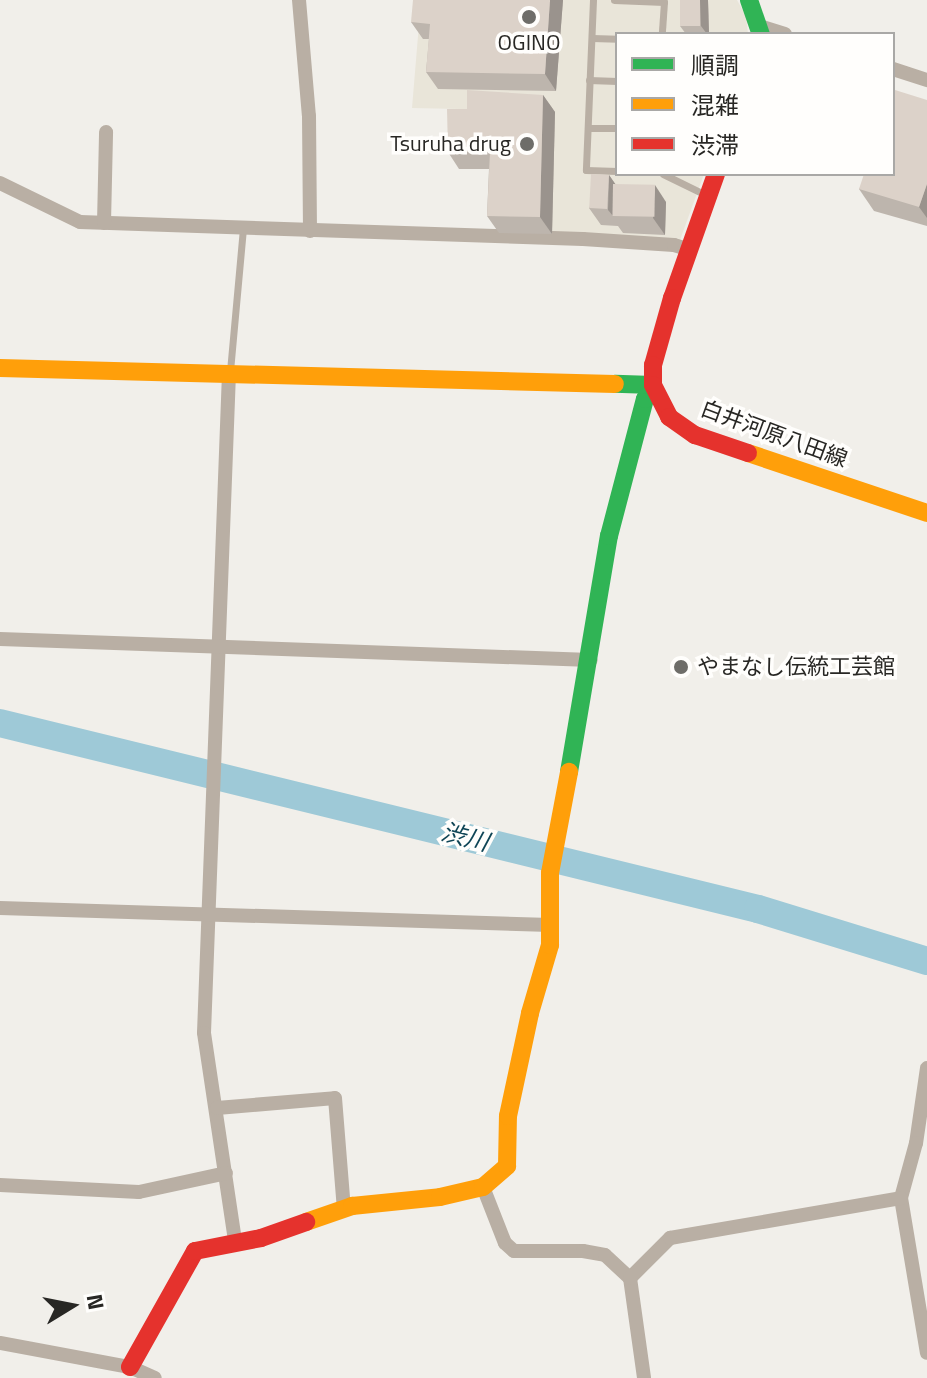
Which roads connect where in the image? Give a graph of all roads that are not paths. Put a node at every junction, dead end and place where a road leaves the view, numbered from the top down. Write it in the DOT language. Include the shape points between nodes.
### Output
graph roads {
  1 [pos="593,0"];
  2 [pos="614,0"];
  3 [pos="749,0"];
  4 [pos="301,1"];
  5 [pos="760,30"];
  6 [pos="662,32"];
  7 [pos="592,38"];
  8 [pos="615,39"];
  9 [pos="895,70"];
  10 [pos="589,80"];
  11 [pos="927,80"];
  12 [pos="615,81"];
  13 [pos="588,128"];
  14 [pos="615,128"];
  15 [pos="106,132"];
  16 [pos="615,171"];
  17 [pos="667,176"];
  18 [pos="715,176"];
  19 [pos="0,183"];
  20 [pos="706,195"];
  21 [pos="104,223"];
  22 [pos="243,225"];
  23 [pos="310,231"];
  24 [pos="690,250"];
  25 [pos="0,368"];
  26 [pos="229,373"];
  27 [pos="653,385"];
  28 [pos="927,513"];
  29 [pos="0,639"];
  30 [pos="217,647"];
  31 [pos="591,660"];
  32 [pos="0,908"];
  33 [pos="210,915"];
  34 [pos="551,925"];
  35 [pos="927,1068"];
  36 [pos="217,1108"];
  37 [pos="226,1173"];
  38 [pos="0,1185"];
  39 [pos="483,1187"];
  40 [pos="901,1198"];
  41 [pos="344,1209"];
  42 [pos="235,1241"];
  43 [pos="630,1278"];
  44 [pos="0,1343"];
  45 [pos="927,1353"];
  46 [pos="130,1367"];
  47 [pos="155,1378"];
  48 [pos="644,1378"];
  1 -- 7 [label="lane"];
  2 -- 6 [label="lane" via="664,2"];
  3 -- 5 [label="street"];
  4 -- 23 [label="street"];
  7 -- 8 [label="lane"];
  7 -- 10 [label="lane"];
  9 -- 11 [label="street"];
  10 -- 12 [label="lane"];
  10 -- 13 [label="lane"];
  13 -- 14 [label="lane"];
  13 -- 16 [label="lane" via="586,170"];
  15 -- 21 [label="street"];
  17 -- 20 [label="lane"];
  18 -- 20 [label="street"];
  19 -- 21 [label="street" via="80,222"];
  20 -- 24 [label="street"];
  21 -- 22 [label="street"];
  22 -- 23 [label="street"];
  22 -- 26 [label="lane"];
  23 -- 24 [label="street" via="631,241"];
  24 -- 27 [label="street" via="657,345"];
  25 -- 26 [label="street"];
  26 -- 27 [label="street"];
  26 -- 30 [label="street"];
  27 -- 28 [label="street, 白井河原八田線" via="669,417 695,435"];
  27 -- 31 [label="street" via="609,536"];
  29 -- 30 [label="street"];
  30 -- 31 [label="street"];
  30 -- 33 [label="street"];
  31 -- 34 [label="street" via="550,873"];
  32 -- 33 [label="street"];
  33 -- 34 [label="street"];
  33 -- 36 [label="street" via="204,1033"];
  34 -- 39 [label="street" via="508,1116 507,1166"];
  35 -- 40 [label="street"];
  36 -- 37 [label="street"];
  36 -- 41 [label="street" via="335,1098"];
  37 -- 38 [label="street" via="139,1192"];
  37 -- 42 [label="street"];
  39 -- 41 [label="street"];
  39 -- 43 [label="street" via="505,1243 514,1251 605,1255"];
  40 -- 43 [label="street" via="670,1238"];
  40 -- 45 [label="street"];
  41 -- 42 [label="street" via="261,1238"];
  42 -- 46 [label="street" via="195,1251"];
  43 -- 48 [label="street"];
  44 -- 46 [label="street"];
  46 -- 47 [label="street"];
}
